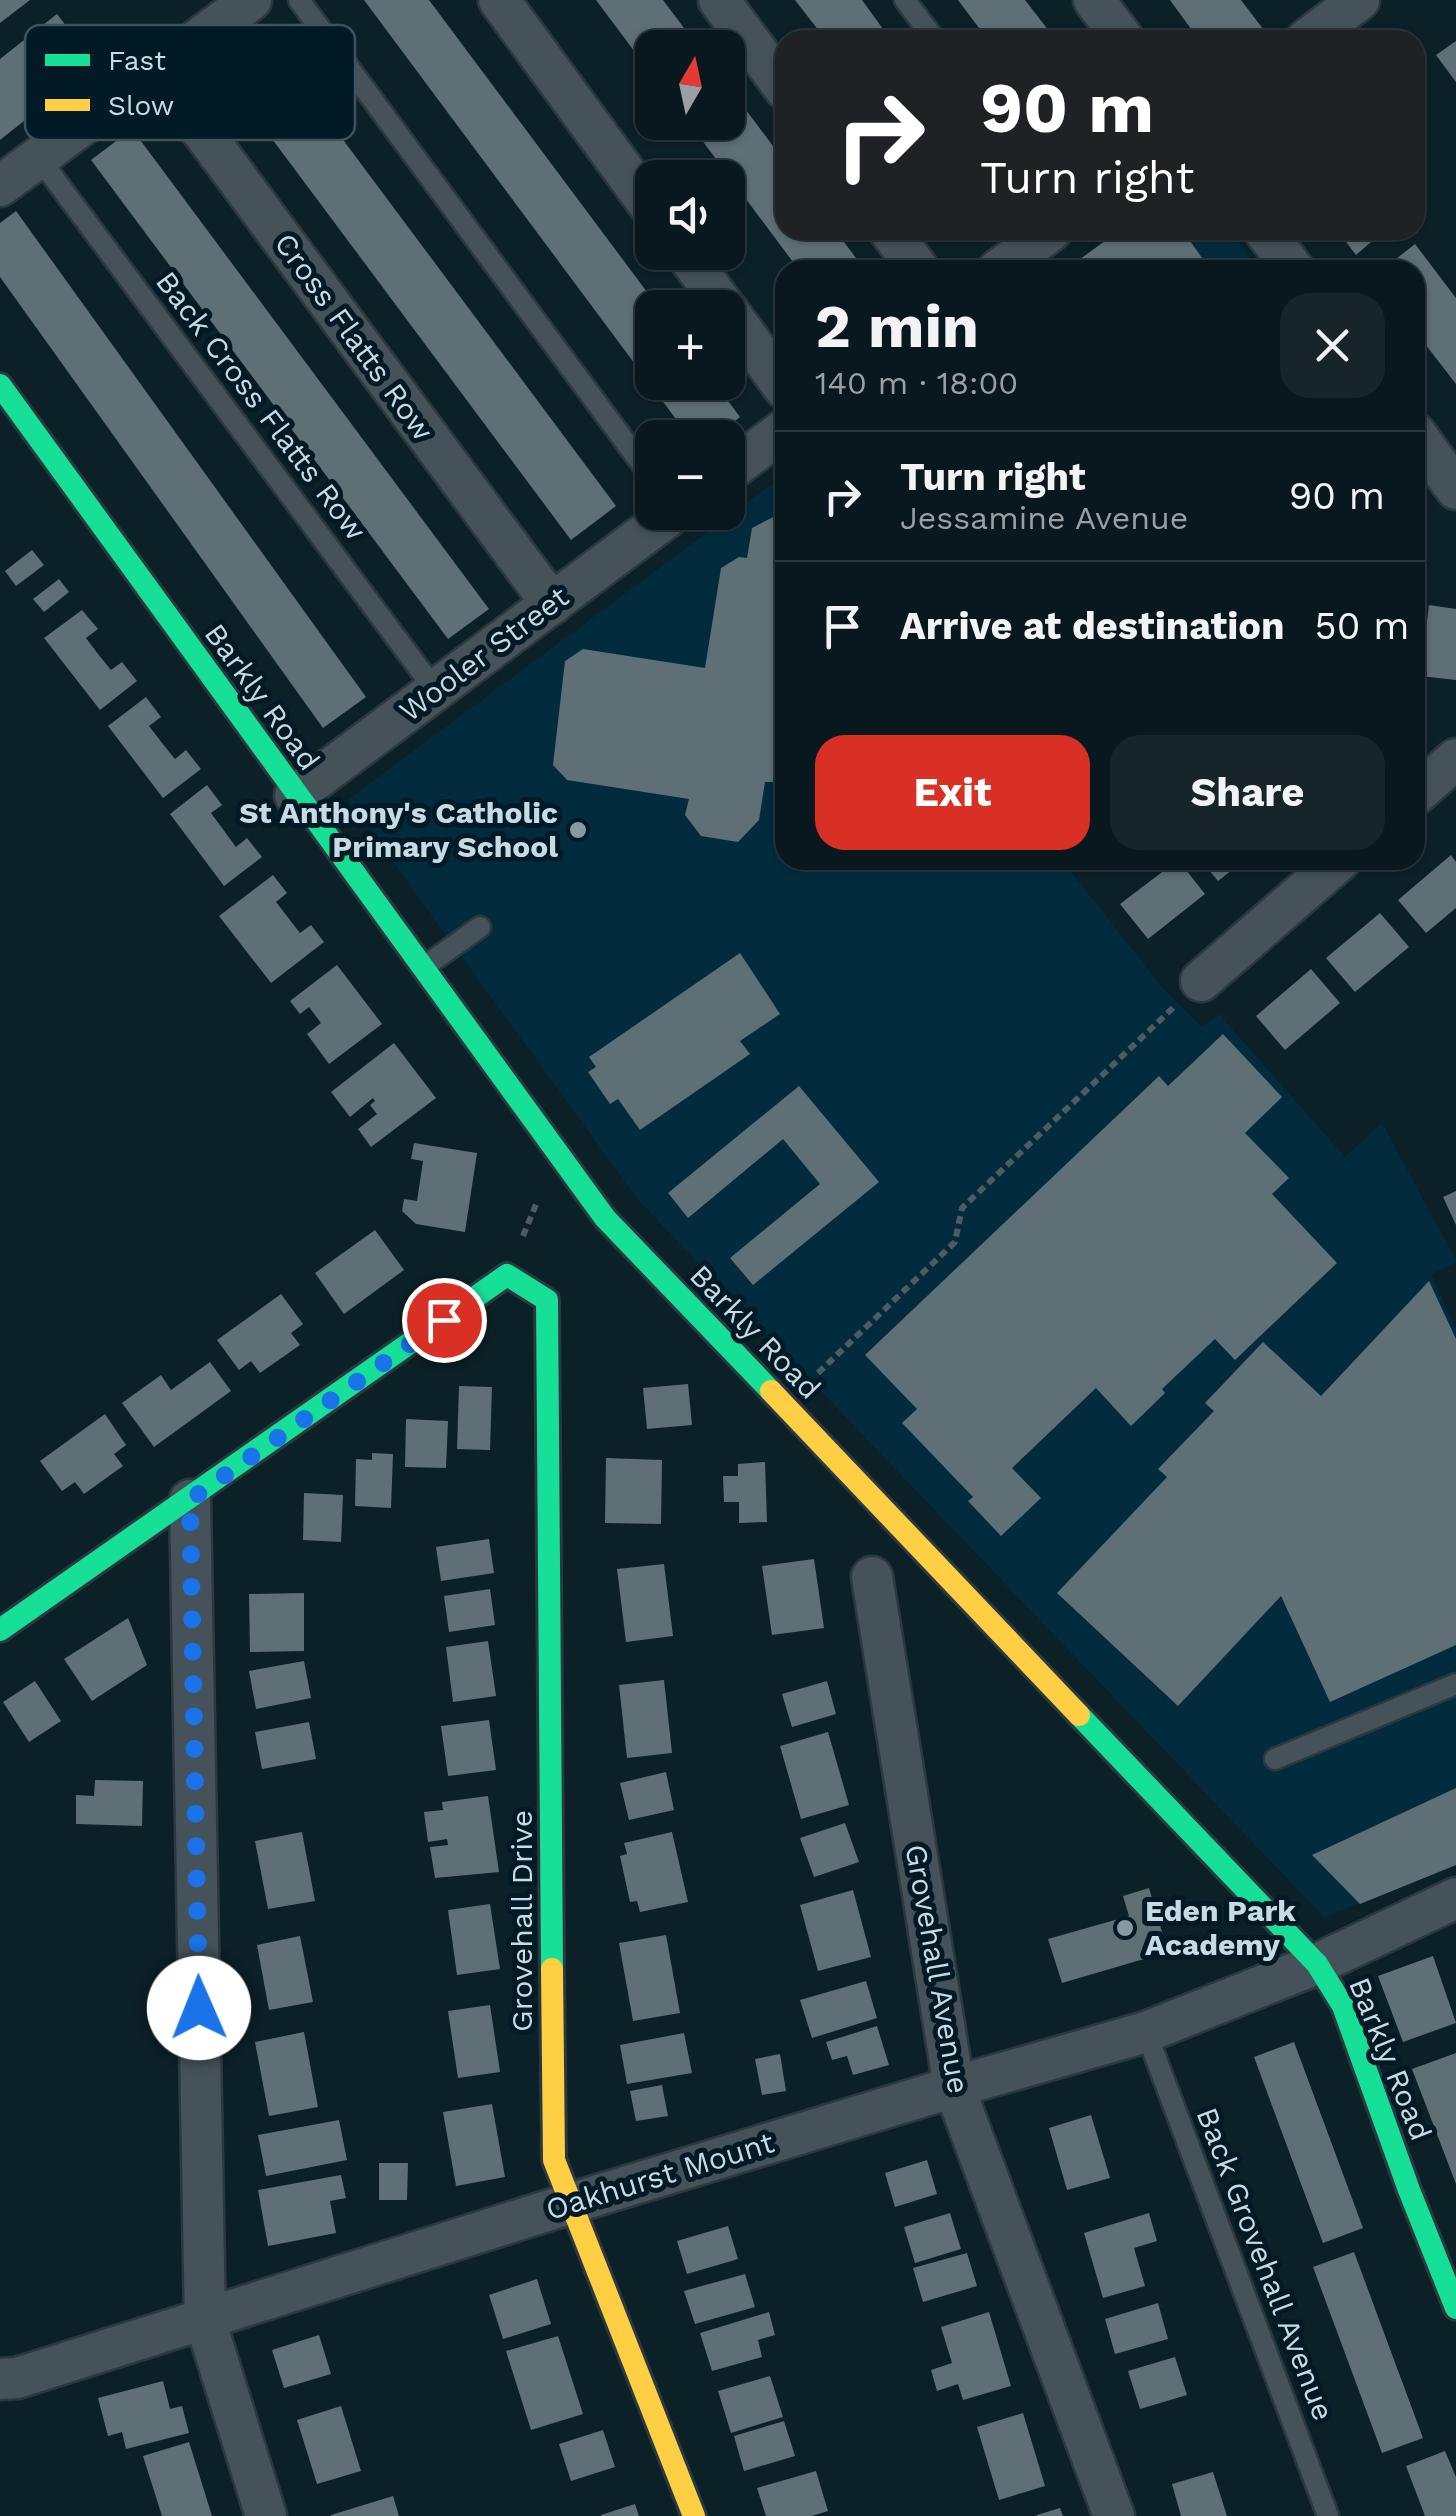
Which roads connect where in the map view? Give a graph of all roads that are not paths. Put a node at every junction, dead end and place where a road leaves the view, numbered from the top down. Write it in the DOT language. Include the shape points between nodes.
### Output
graph roads {
  1 [pos="251,0"];
  2 [pos="300,0"];
  3 [pos="499,0"];
  4 [pos="719,0"];
  5 [pos="905,0"];
  6 [pos="1094,0"];
  7 [pos="217,25"];
  8 [pos="318,25"];
  9 [pos="928,30"];
  10 [pos="1116,30"];
  11 [pos="355,75"];
  12 [pos="775,76"];
  13 [pos="63,140"];
  14 [pos="209,140"];
  15 [pos="39,158"];
  16 [pos="0,186"];
  17 [pos="635,186"];
  18 [pos="1038,240"];
  19 [pos="1012,260"];
  20 [pos="745,335"];
  21 [pos="775,375"];
  22 [pos="0,385"];
  23 [pos="775,437"];
  24 [pos="1425,447"];
  25 [pos="635,455"];
  26 [pos="745,459"];
  27 [pos="1456,489"];
  28 [pos="650,530"];
  29 [pos="552,604"];
  30 [pos="436,690"];
  31 [pos="1456,760"];
  32 [pos="1425,786"];
  33 [pos="295,795"];
  34 [pos="1329,870"];
  35 [pos="480,927"];
  36 [pos="423,968"];
  37 [pos="1201,981"];
  38 [pos="190,1500"];
  39 [pos="872,1577"];
  40 [pos="0,1630"];
  41 [pos="1456,1684"];
  42 [pos="1275,1758"];
  43 [pos="1453,1909"];
  44 [pos="1317,1964"];
  45 [pos="1146,2032"];
  46 [pos="954,2087"];
  47 [pos="572,2203"];
  48 [pos="1456,2308"];
  49 [pos="205,2320"];
  50 [pos="0,2379"];
  51 [pos="266,2516"];
  52 [pos="694,2516"];
  53 [pos="1114,2516"];
  54 [pos="1328,2516"];
  1 -- 7 [label="street"];
  2 -- 8 [label="lane"];
  3 -- 17 [label="street"];
  4 -- 12 [label="street"];
  5 -- 9 [label="lane"];
  6 -- 10 [label="street"];
  11 -- 25 [label="lane"];
  13 -- 15 [label="street"];
  14 -- 29 [label="street, Cross Flatts Row"];
  15 -- 16 [label="street"];
  15 -- 30 [label="lane, Back Cross Flatts Row"];
  18 -- 19 [label="street"];
  20 -- 21 [label="street"];
  22 -- 33 [label="street, Barkly Road"];
  23 -- 26 [label="street"];
  24 -- 27 [label="street"];
  28 -- 29 [label="street, Wooler Street"];
  29 -- 30 [label="street, Wooler Street"];
  30 -- 33 [label="street, Wooler Street"];
  31 -- 32 [label="street"];
  33 -- 36 [label="street, Barkly Road"];
  34 -- 37 [label="street"];
  35 -- 36 [label="lane"];
  36 -- 44 [label="street, Barkly Road" via="604,1218"];
  38 -- 40 [label="street"];
  38 -- 47 [label="street, Grovehall Drive" via="507,1275 547,1300 554,2160"];
  38 -- 49 [label="street"];
  39 -- 46 [label="street, Grovehall Avenue"];
  41 -- 42 [label="lane"];
  43 -- 44 [label="street, Oakhurst Mount"];
  44 -- 45 [label="street, Oakhurst Mount"];
  44 -- 48 [label="street, Barkly Road" via="1343,2006"];
  45 -- 46 [label="street, Oakhurst Mount"];
  45 -- 54 [label="lane, Back Grovehall Avenue"];
  46 -- 47 [label="street, Oakhurst Mount"];
  46 -- 53 [label="street, Grovehall Avenue"];
  47 -- 49 [label="street, Oakhurst Mount"];
  47 -- 52 [label="street, Grovehall Drive"];
  49 -- 50 [label="street, Oakhurst Mount"];
  49 -- 51 [label="street"];
}
